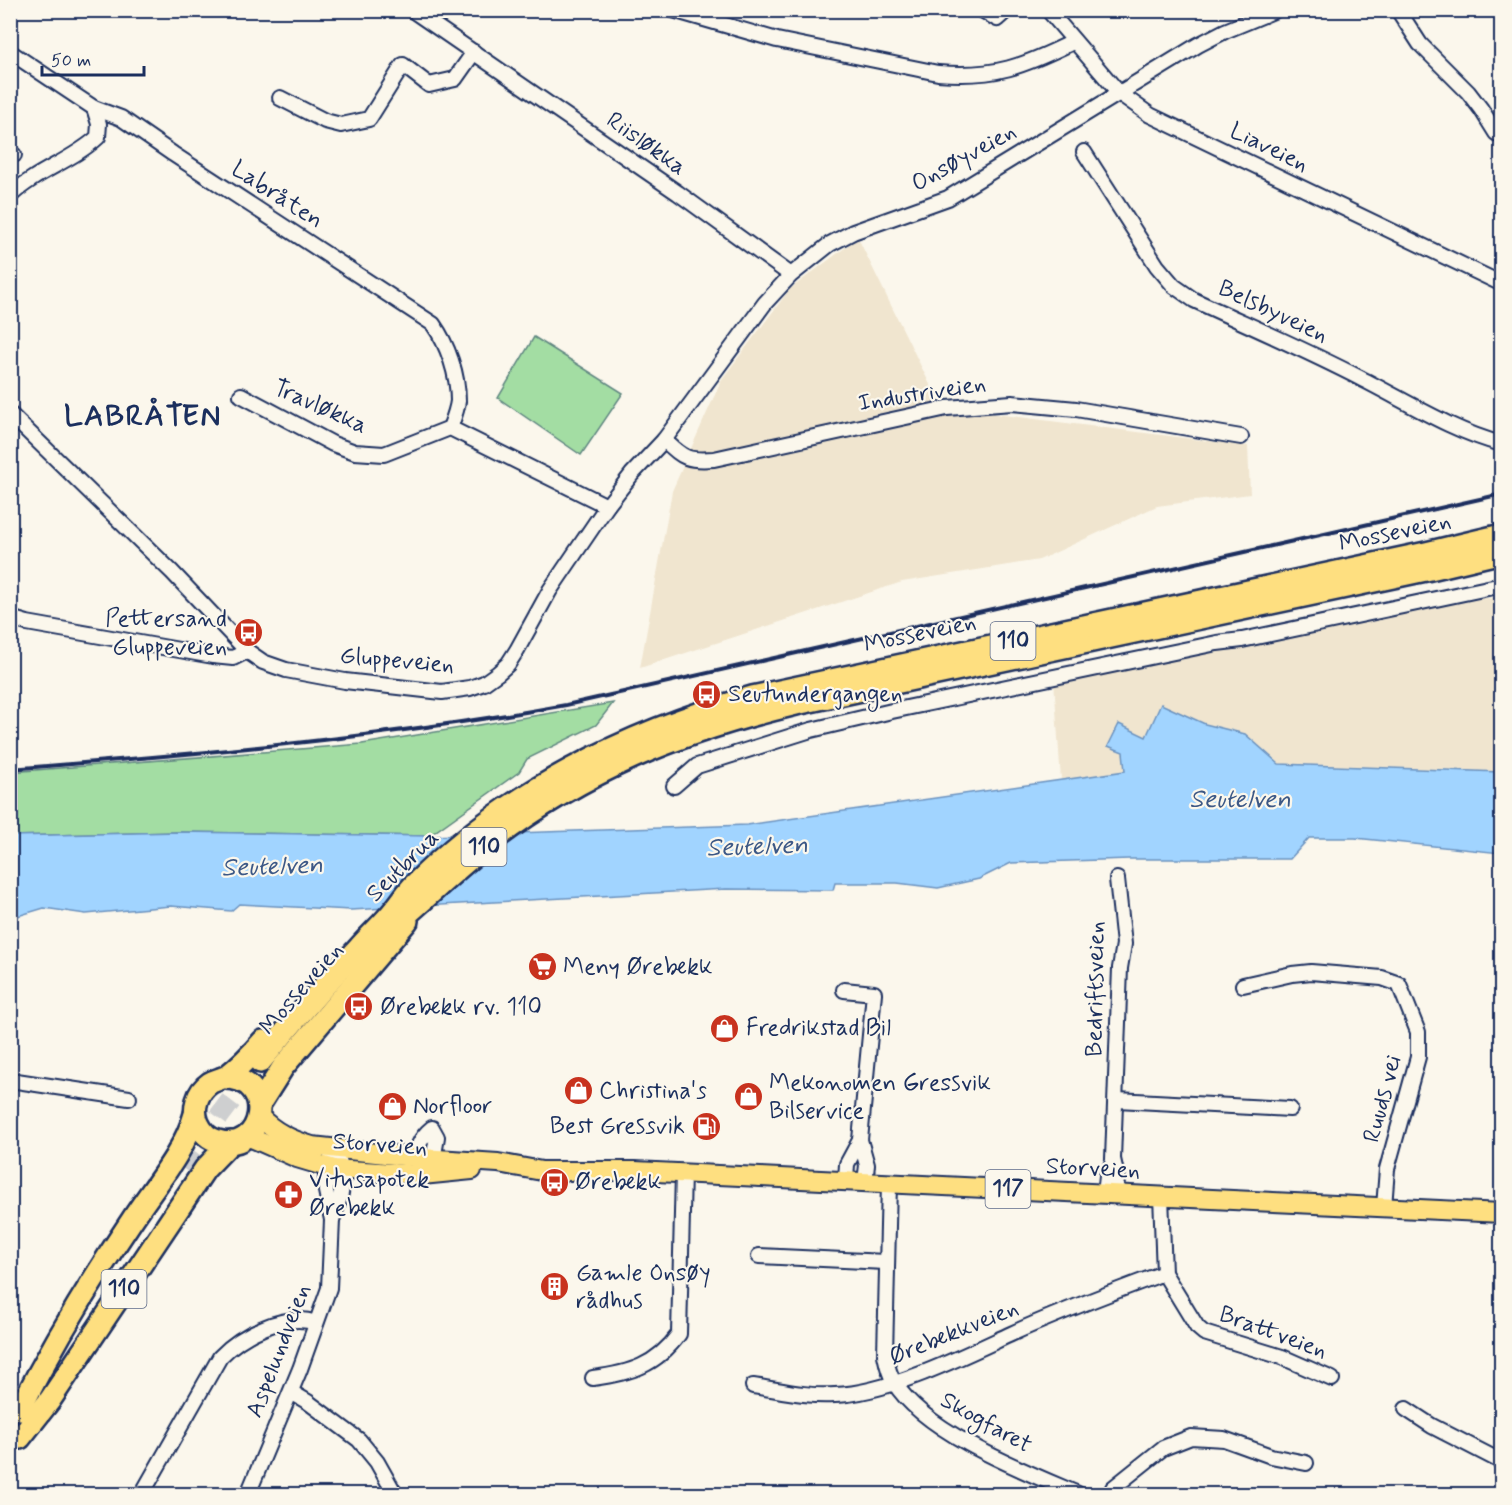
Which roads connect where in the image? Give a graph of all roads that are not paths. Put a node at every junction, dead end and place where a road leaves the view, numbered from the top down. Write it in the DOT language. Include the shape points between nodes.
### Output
graph roads {
  1 [pos="412,10"];
  2 [pos="674,10"];
  3 [pos="982,10"];
  4 [pos="1007,10"];
  5 [pos="1048,10"];
  6 [pos="1276,10"];
  7 [pos="1398,10"];
  8 [pos="1073,42"];
  9 [pos="10,52"];
  10 [pos="474,52"];
  11 [pos="1119,93"];
  12 [pos="280,98"];
  13 [pos="94,108"];
  14 [pos="1502,137"];
  15 [pos="1084,152"];
  16 [pos="10,196"];
  17 [pos="791,275"];
  18 [pos="1502,284"];
  19 [pos="241,395"];
  20 [pos="10,414"];
  21 [pos="450,428"];
  22 [pos="1241,437"];
  23 [pos="664,440"];
  24 [pos="1502,444"];
  25 [pos="607,506"];
  26 [pos="1502,535"];
  27 [pos="1502,552"];
  28 [pos="1502,585"];
  29 [pos="10,618"];
  30 [pos="248,651"];
  31 [pos="674,786"];
  32 [pos="547,793"];
  33 [pos="1117,879"];
  34 [pos="370,942"];
  35 [pos="1243,985"];
  36 [pos="844,990"];
  37 [pos="264,1065"];
  38 [pos="224,1078"];
  39 [pos="10,1080"];
  40 [pos="129,1098"];
  41 [pos="1117,1100"];
  42 [pos="259,1110"];
  43 [pos="1290,1110"];
  44 [pos="195,1114"];
  45 [pos="239,1139"];
  46 [pos="860,1140"];
  47 [pos="336,1150"];
  48 [pos="425,1166"];
  49 [pos="334,1168"];
  50 [pos="683,1173"];
  51 [pos="846,1180"];
  52 [pos="865,1182"];
  53 [pos="889,1183"];
  54 [pos="1111,1194"];
  55 [pos="1161,1196"];
  56 [pos="1384,1207"];
  57 [pos="1502,1213"];
  58 [pos="759,1256"];
  59 [pos="886,1262"];
  60 [pos="1164,1273"];
  61 [pos="316,1323"];
  62 [pos="593,1378"];
  63 [pos="1332,1379"];
  64 [pos="894,1383"];
  65 [pos="753,1386"];
  66 [pos="291,1392"];
  67 [pos="1406,1409"];
  68 [pos="15,1431"];
  69 [pos="1502,1462"];
  70 [pos="1306,1463"];
  71 [pos="142,1494"];
  72 [pos="248,1494"];
  73 [pos="395,1494"];
  74 [pos="1078,1494"];
  75 [pos="1110,1494"];
  1 -- 10 [label="street, Riisløkka"];
  2 -- 8 [label="street" via="777,40 963,75 1024,65"];
  3 -- 4 [label="street" via="997,19"];
  5 -- 8 [label="street, Liaveien"];
  6 -- 11 [label="street, Onsøyveien" via="1225,30"];
  7 -- 14 [label="street" via="1420,44 1468,92"];
  8 -- 11 [label="street, Liaveien"];
  9 -- 13 [label="street, Labråten"];
  10 -- 12 [label="street" via="455,79 429,85 403,65 369,119 341,125"];
  10 -- 17 [label="street, Riisløkka"];
  11 -- 17 [label="street, Onsøyveien" via="948,198 854,232 830,244"];
  11 -- 18 [label="street, Liaveien" via="1150,115"];
  13 -- 16 [label="street" via="98,137"];
  13 -- 21 [label="street, Labråten" via="120,118 433,324 456,379 458,403"];
  15 -- 24 [label="street, Belsbyveien" via="1146,250 1174,285 1194,300 1485,440"];
  17 -- 23 [label="street, Onsøyveien" via="765,303"];
  19 -- 21 [label="street, Travløkka" via="355,452 384,454"];
  20 -- 30 [label="street"];
  21 -- 25 [label="street"];
  22 -- 23 [label="street, Industriveien" via="1076,409 1012,403 947,408 714,459 684,457"];
  23 -- 25 [label="street, Gluppeveien"];
  25 -- 30 [label="street, Gluppeveien" via="549,590 517,650 498,673 483,683 442,692 345,681 286,670 263,662"];
  26 -- 32 [label="highway, Mosseveien / 110" via="752,697 635,737 584,762"];
  27 -- 32 [label="highway, Mosseveien / 110" via="756,713 655,746"];
  28 -- 31 [label="street" via="811,730 697,766"];
  29 -- 30 [label="street" via="213,656 233,658"];
  32 -- 34 [label="highway, Seutbrua / 110" via="486,845 395,910"];
  33 -- 41 [label="street, Bedriftsveien" via="1124,944"];
  34 -- 37 [label="highway, Mosseveien / 110"];
  34 -- 38 [label="highway, 110" via="306,990 252,1054"];
  34 -- 42 [label="highway, 110" via="282,1067"];
  35 -- 56 [label="street, Ruuds vei" via="1311,972 1382,978 1400,984 1418,1032 1418,1057 1388,1169"];
  36 -- 46 [label="street" via="874,993"];
  38 -- 42 [label="highway" via="244,1082 254,1092"];
  38 -- 44 [label="highway, 110" via="202,1090"];
  39 -- 40 [label="street"];
  41 -- 43 [label="street"];
  41 -- 54 [label="street, Bedriftsveien" via="1113,1159 1107,1176"];
  42 -- 45 [label="highway, 110" via="253,1131"];
  42 -- 47 [label="main road, Storveien / 117" via="276,1132 295,1141"];
  44 -- 45 [label="highway" via="207,1136 218,1141"];
  44 -- 68 [label="highway, 110" via="191,1130 42,1365"];
  45 -- 49 [label="main road, Storveien / 117"];
  45 -- 68 [label="highway, 110" via="205,1169 50,1400"];
  46 -- 51 [label="street" via="847,1164"];
  46 -- 52 [label="street" via="867,1165"];
  47 -- 48 [label="main road, Storveien / 117"];
  47 -- 49 [label="street"];
  48 -- 49 [label="main road, Storveien / 117"];
  48 -- 50 [label="main road, Storveien / 117"];
  49 -- 61 [label="street, Aspelundveien" via="326,1191 332,1220 329,1288"];
  50 -- 51 [label="main road, Storveien / 117"];
  50 -- 62 [label="street" via="679,1334 642,1367"];
  51 -- 52 [label="main road, Storveien / 117"];
  52 -- 53 [label="main road, Storveien / 117"];
  53 -- 54 [label="main road, Storveien / 117"];
  53 -- 59 [label="street, Skogfaret"];
  54 -- 55 [label="main road, Storveien / 117"];
  55 -- 56 [label="main road, Storveien / 117"];
  55 -- 60 [label="street, Brattveien"];
  56 -- 57 [label="main road, Storveien / 117"];
  58 -- 59 [label="street"];
  59 -- 64 [label="street, Skogfaret" via="885,1356"];
  60 -- 63 [label="street, Brattveien" via="1204,1333 1282,1357"];
  60 -- 64 [label="street, Ørebekkveien"];
  61 -- 66 [label="street, Aspelundveien"];
  61 -- 71 [label="street" via="293,1320 249,1333 232,1344 220,1357"];
  64 -- 65 [label="street, Ørebekkveien" via="835,1395 798,1394"];
  64 -- 74 [label="street, Skogfaret" via="938,1425"];
  66 -- 72 [label="street, Aspelundveien"];
  66 -- 73 [label="street" via="359,1440"];
  67 -- 69 [label="street"];
  68 -- 68 [label="highway, 110" via="43,1397 185,1170 117,1263"];
  70 -- 75 [label="street" via="1271,1456 1224,1439 1191,1437 1163,1448"];
}
